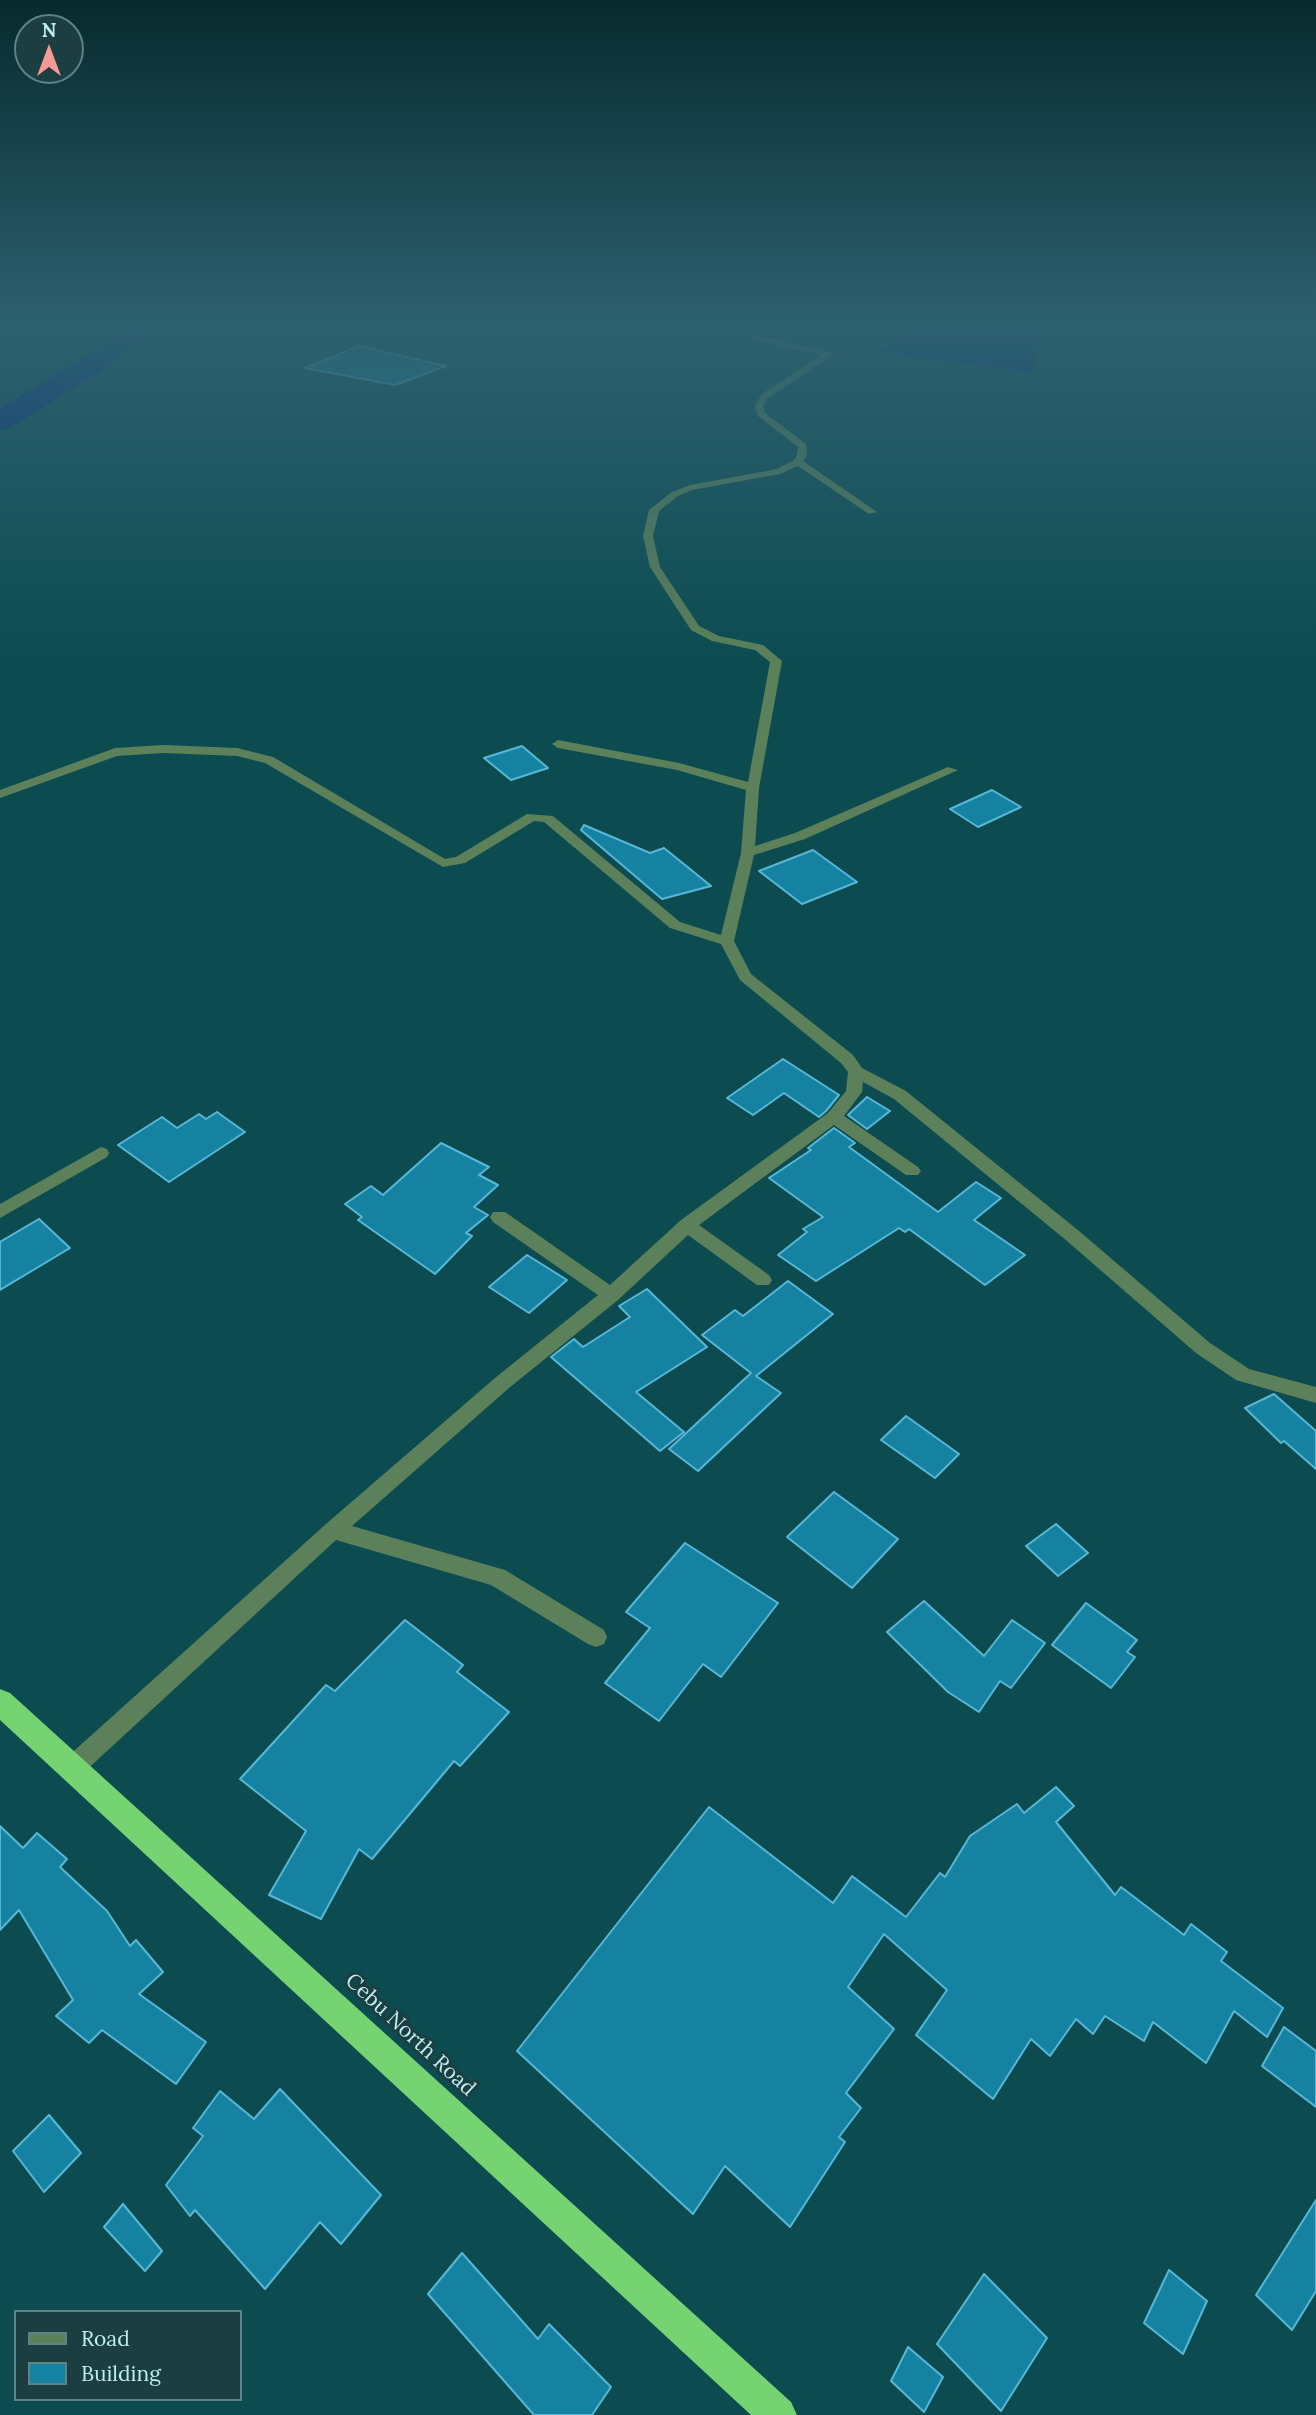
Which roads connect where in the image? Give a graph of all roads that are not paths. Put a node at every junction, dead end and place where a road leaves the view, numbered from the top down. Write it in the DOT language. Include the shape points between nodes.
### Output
graph roads {
  1 [pos="793,439"];
  2 [pos="797,462"];
  3 [pos="872,512"];
  4 [pos="558,744"];
  5 [pos="953,770"];
  6 [pos="753,788"];
  7 [pos="0,794"];
  8 [pos="748,853"];
  9 [pos="727,941"];
  10 [pos="856,1072"];
  11 [pos="834,1118"];
  12 [pos="102,1153"];
  13 [pos="912,1171"];
  14 [pos="0,1212"];
  15 [pos="499,1217"];
  16 [pos="687,1225"];
  17 [pos="763,1280"];
  18 [pos="611,1295"];
  19 [pos="1316,1395"];
  20 [pos="334,1530"];
  21 [pos="596,1637"];
  22 [pos="0,1702"];
  23 [pos="73,1767"];
  24 [pos="778,2415"];
  1 -- 2 [label="street" via="803,446"];
  2 -- 3 [label="street"];
  2 -- 6 [label="street" via="675,494 654,510 647,530 655,566 695,628 716,639 758,647 776,661"];
  4 -- 6 [label="street" via="679,767"];
  5 -- 8 [label="street" via="800,836"];
  6 -- 8 [label="street"];
  7 -- 9 [label="street" via="115,752 237,752 269,760 443,863 460,860 532,817 548,819 676,925"];
  8 -- 9 [label="street"];
  9 -- 10 [label="street" via="744,977 847,1059"];
  10 -- 11 [label="street" via="853,1092"];
  10 -- 19 [label="street" via="900,1095 928,1117 1203,1348 1243,1375"];
  11 -- 13 [label="street"];
  11 -- 16 [label="street"];
  12 -- 14 [label="street"];
  15 -- 18 [label="street"];
  16 -- 17 [label="street"];
  16 -- 18 [label="street"];
  18 -- 20 [label="street"];
  20 -- 21 [label="street" via="497,1577"];
  20 -- 23 [label="street"];
  22 -- 23 [label="highway, Cebu North Road"];
  23 -- 24 [label="highway, Cebu North Road"];
}
